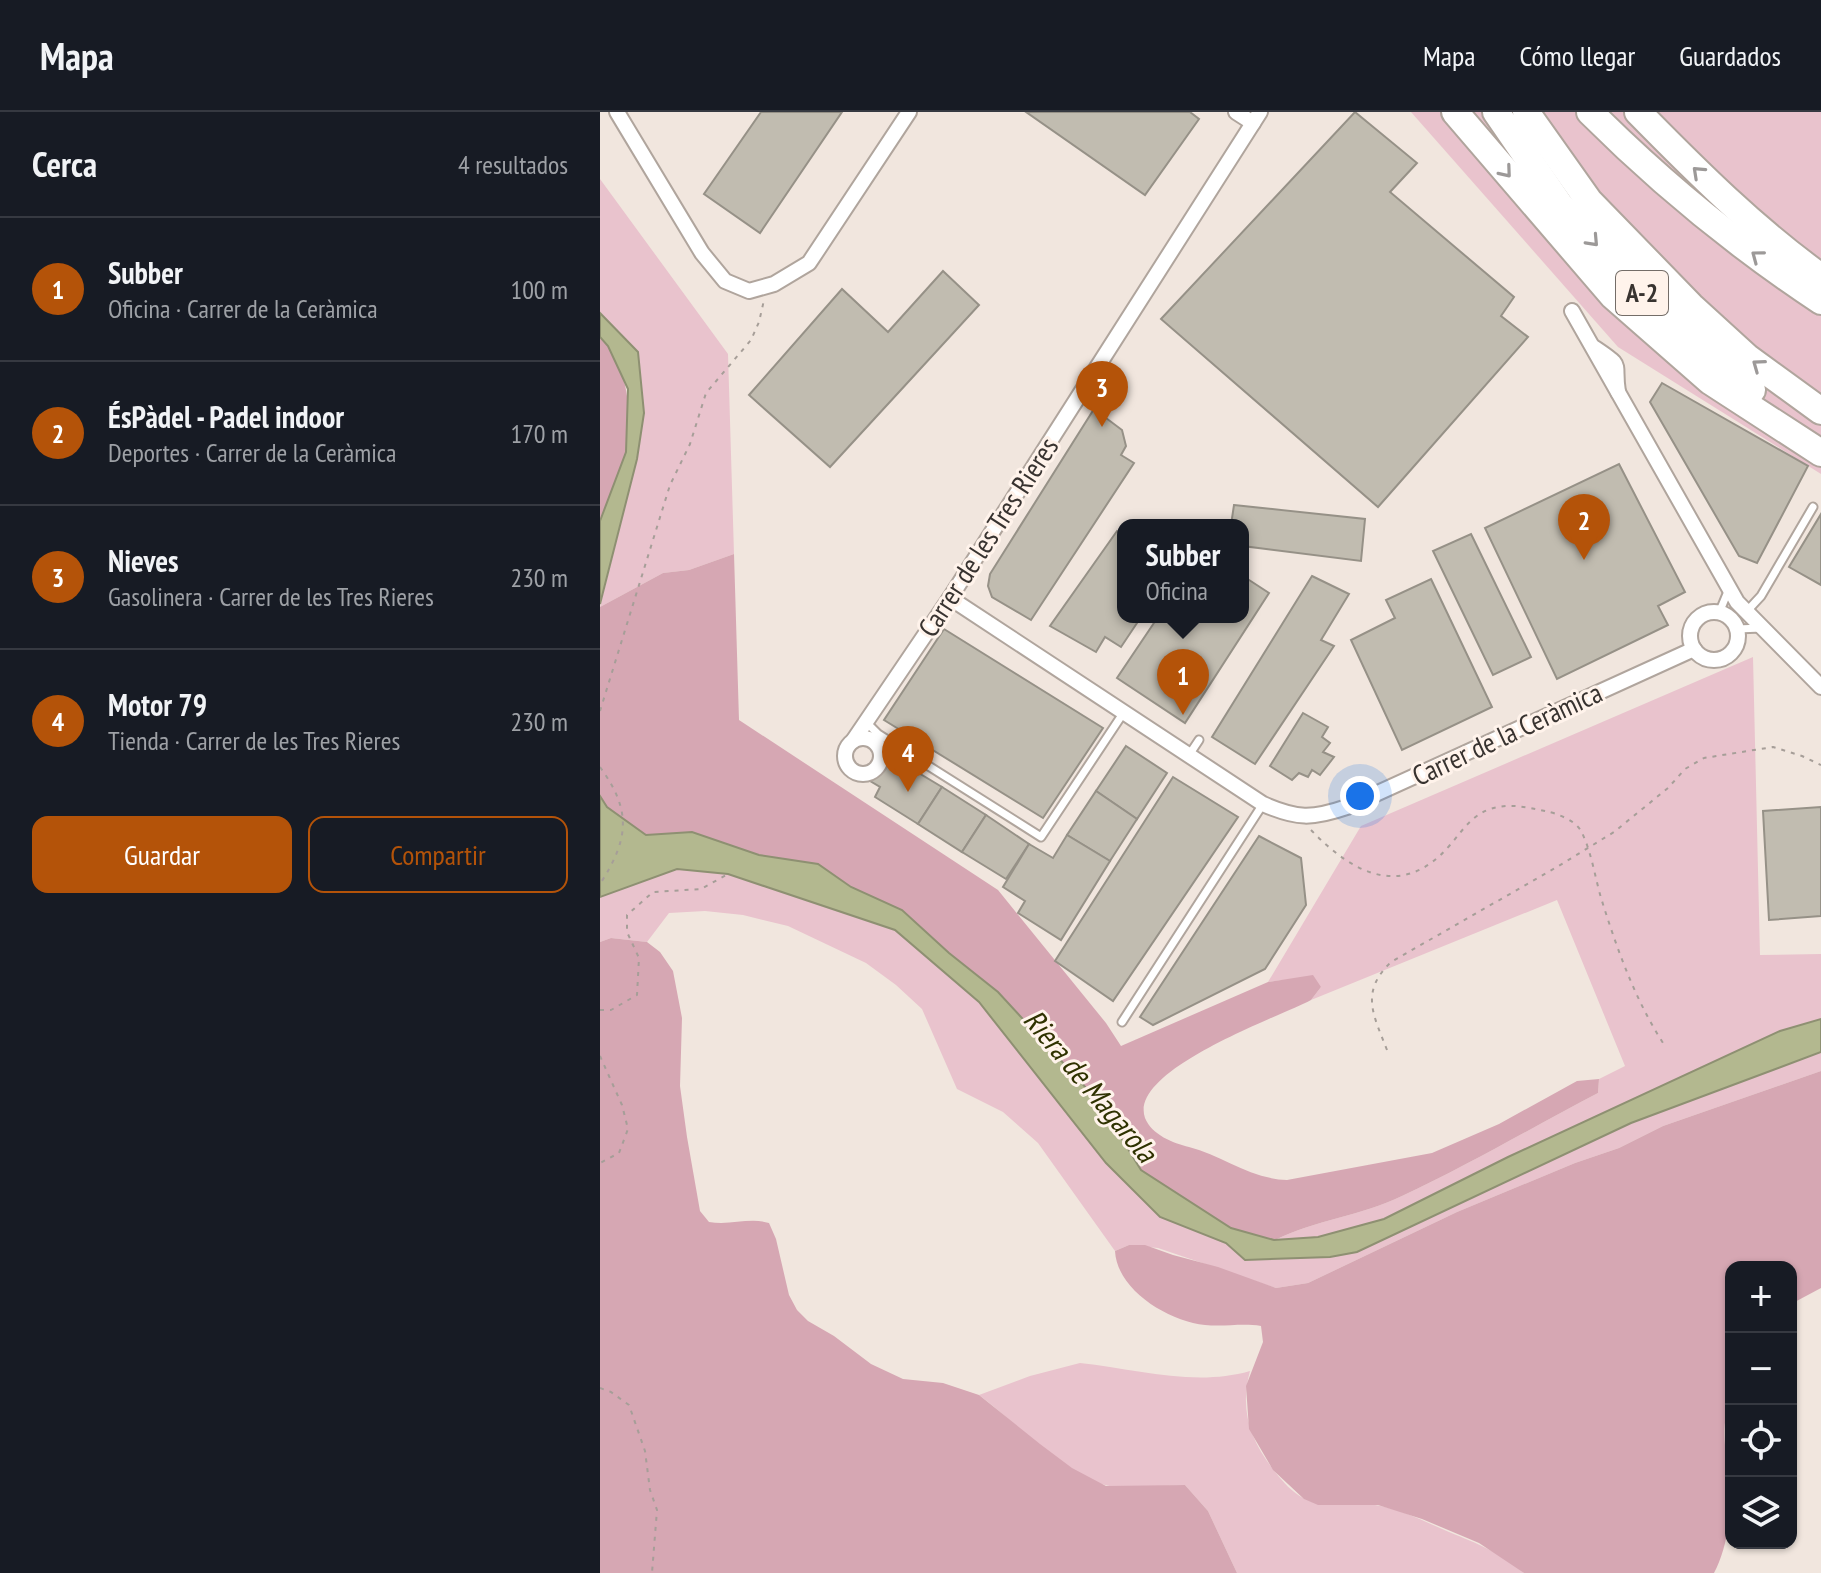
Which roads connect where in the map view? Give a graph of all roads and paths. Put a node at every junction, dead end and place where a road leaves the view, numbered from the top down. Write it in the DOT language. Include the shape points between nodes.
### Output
graph roads {
  1 [pos="617,112"];
  2 [pos="909,112"];
  3 [pos="1236,112"];
  4 [pos="1455,112"];
  5 [pos="1496,112"];
  6 [pos="1526,112"];
  7 [pos="1590,112"];
  8 [pos="1638,112"];
  9 [pos="1256,117"];
  10 [pos="1821,277"];
  11 [pos="770,285"];
  12 [pos="1821,301"];
  13 [pos="1572,311"];
  14 [pos="1821,411"];
  15 [pos="1821,443"];
  16 [pos="1821,453"];
  17 [pos="1813,507"];
  18 [pos="1729,589"];
  19 [pos="950,598"];
  20 [pos="1745,612"];
  21 [pos="1719,613"];
  22 [pos="1762,628"];
  23 [pos="1737,629"];
  24 [pos="1694,649"];
  25 [pos="1821,687"];
  26 [pos="600,711"];
  27 [pos="1124,712"];
  28 [pos="872,729"];
  29 [pos="1199,740"];
  30 [pos="1189,755"];
  31 [pos="1821,765"];
  32 [pos="600,767"];
  33 [pos="1263,804"];
  34 [pos="1298,817"];
  35 [pos="1587,847"];
  36 [pos="728,874"];
  37 [pos="600,884"];
  38 [pos="600,1010"];
  39 [pos="1122,1022"];
  40 [pos="1665,1046"];
  41 [pos="1387,1050"];
  42 [pos="600,1056"];
  43 [pos="600,1163"];
  44 [pos="600,1388"];
  45 [pos="652,1573"];
  1 -- 11 [label="street" via="725,281 749,291"];
  2 -- 11 [label="street" via="809,263"];
  3 -- 9 [label="street"];
  4 -- 16 [label="highway, one-way" via="1613,296 1710,381"];
  5 -- 15 [label="highway, A-2, one-way" via="1560,205 1635,287 1720,366"];
  14 -- 6 [label="highway, A-2, one-way" via="1748,358 1691,306 1589,201"];
  12 -- 7 [label="highway, one-way" via="1707,218"];
  10 -- 8 [label="highway, one-way" via="1733,205"];
  9 -- 19 [label="street, Carrer de les Tres Rieres"];
  11 -- 26 [label="path" via="751,340 706,393 670,485"];
  13 -- 18 [label="street"];
  17 -- 20 [label="lane" via="1761,596"];
  18 -- 20 [label="street"];
  18 -- 21 [label="lane"];
  19 -- 27 [label="street"];
  19 -- 28 [label="street, Carrer de les Tres Rieres"];
  20 -- 22 [label="street"];
  21 -- 23 [label="street"];
  21 -- 24 [label="street" via="1697,620 1690,634"];
  22 -- 23 [label="lane"];
  22 -- 25 [label="street"];
  23 -- 24 [label="street" via="1733,651 1720,659 1705,658"];
  24 -- 34 [label="street, Carrer de la Ceràmica" via="1347,807"];
  27 -- 28 [label="lane" via="1041,837"];
  27 -- 30 [label="street"];
  28 -- 28 [label="street, Carrer de les Tres Rieres" via="846,751 850,768 860,774 872,772 880,763"];
  29 -- 30 [label="lane"];
  30 -- 33 [label="street"];
  31 -- 35 [label="path" via="1773,747 1704,758 1624,824"];
  32 -- 37 [label="path" via="620,798 622,843"];
  33 -- 34 [label="street"];
  33 -- 39 [label="lane"];
  34 -- 35 [label="path" via="1329,850 1378,877 1406,877 1439,856 1474,818 1508,805 1552,812 1573,823"];
  35 -- 40 [label="path" via="1635,995"];
  35 -- 41 [label="path" via="1378,974 1372,1012"];
  36 -- 38 [label="path" via="701,889 653,892 627,915 627,932 639,958 637,995 611,1010"];
  42 -- 43 [label="path" via="628,1129 619,1153"];
  44 -- 45 [label="path" via="629,1405 645,1451 657,1510"];
}
